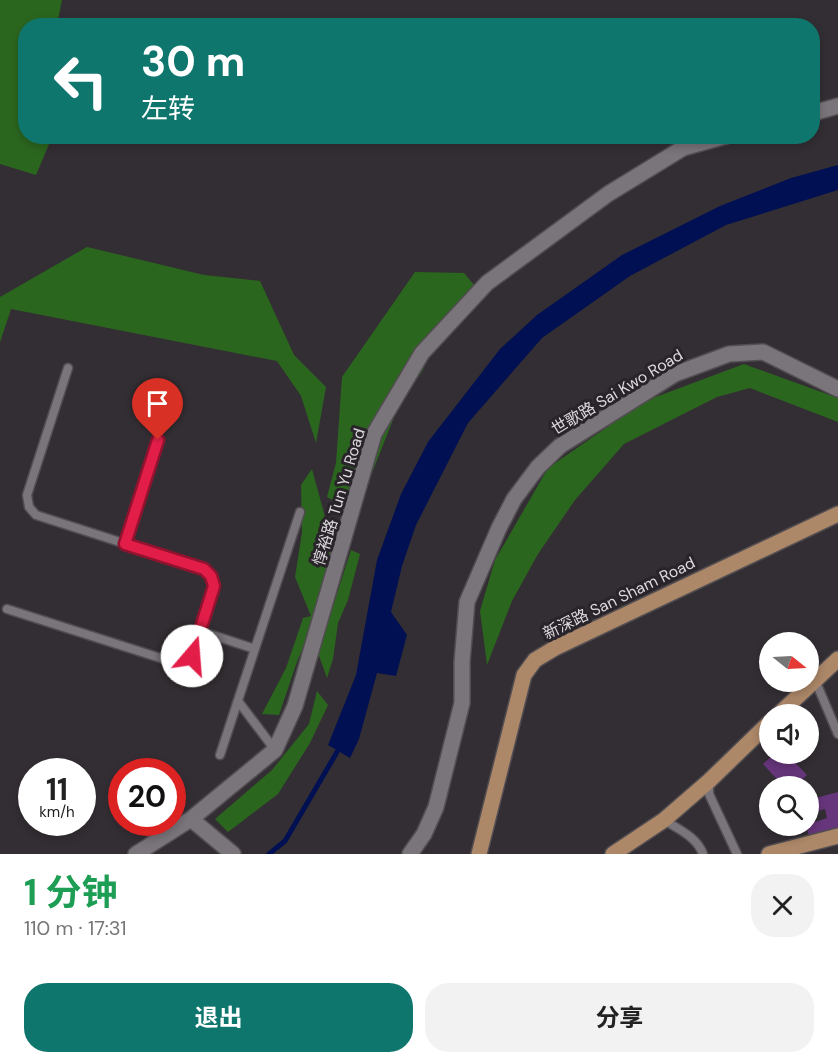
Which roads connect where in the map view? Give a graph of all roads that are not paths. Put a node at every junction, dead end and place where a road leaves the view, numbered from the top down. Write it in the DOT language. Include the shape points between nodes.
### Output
graph roads {
  1 [pos="838,106"];
  2 [pos="820,111"];
  3 [pos="697,144"];
  4 [pos="68,368"];
  5 [pos="838,389"];
  6 [pos="158,440"];
  7 [pos="300,512"];
  8 [pos="838,514"];
  9 [pos="125,544"];
  10 [pos="7,609"];
  11 [pos="200,631"];
  12 [pos="255,649"];
  13 [pos="838,659"];
  14 [pos="819,676"];
  15 [pos="819,689"];
  16 [pos="802,692"];
  17 [pos="238,700"];
  18 [pos="789,704"];
  19 [pos="759,733"];
  20 [pos="838,734"];
  21 [pos="275,750"];
  22 [pos="220,755"];
  23 [pos="709,781"];
  24 [pos="190,819"];
  25 [pos="663,820"];
  26 [pos="838,836"];
  27 [pos="136,854"];
  28 [pos="233,854"];
  29 [pos="410,854"];
  30 [pos="479,854"];
  31 [pos="613,854"];
  32 [pos="702,854"];
  33 [pos="737,854"];
  34 [pos="769,854"];
  1 -- 2 [label="street"];
  3 -- 21 [label="street, 惇裕路 Tun Yu Road" via="683,148 608,194 487,283 422,353 374,435 295,706"];
  4 -- 9 [label="lane" via="27,495 29,507 36,515"];
  5 -- 29 [label="street, 世歌路 Sai Kwo Road" via="763,352 729,354 675,374 560,446 538,468 514,498 467,602 462,703 436,807"];
  6 -- 9 [label="lane"];
  7 -- 12 [label="lane"];
  8 -- 30 [label="main road, 新深路 San Sham Road" via="535,660 524,675"];
  9 -- 11 [label="lane" via="204,569 211,576 214,586"];
  10 -- 11 [label="lane" via="176,663 192,656"];
  11 -- 12 [label="lane"];
  12 -- 17 [label="lane"];
  13 -- 14 [label="main road"];
  15 -- 20 [label="lane"];
  16 -- 18 [label="main road"];
  17 -- 21 [label="lane"];
  17 -- 22 [label="lane"];
  19 -- 23 [label="main road"];
  21 -- 24 [label="street, 惇裕路 Tun Yu Road"];
  23 -- 25 [label="main road"];
  23 -- 33 [label="lane" via="709,794"];
  24 -- 27 [label="street, 惇裕路 Tun Yu Road"];
  24 -- 28 [label="street"];
  25 -- 31 [label="main road"];
  25 -- 32 [label="lane" via="691,837"];
  26 -- 34 [label="main road"];
}
